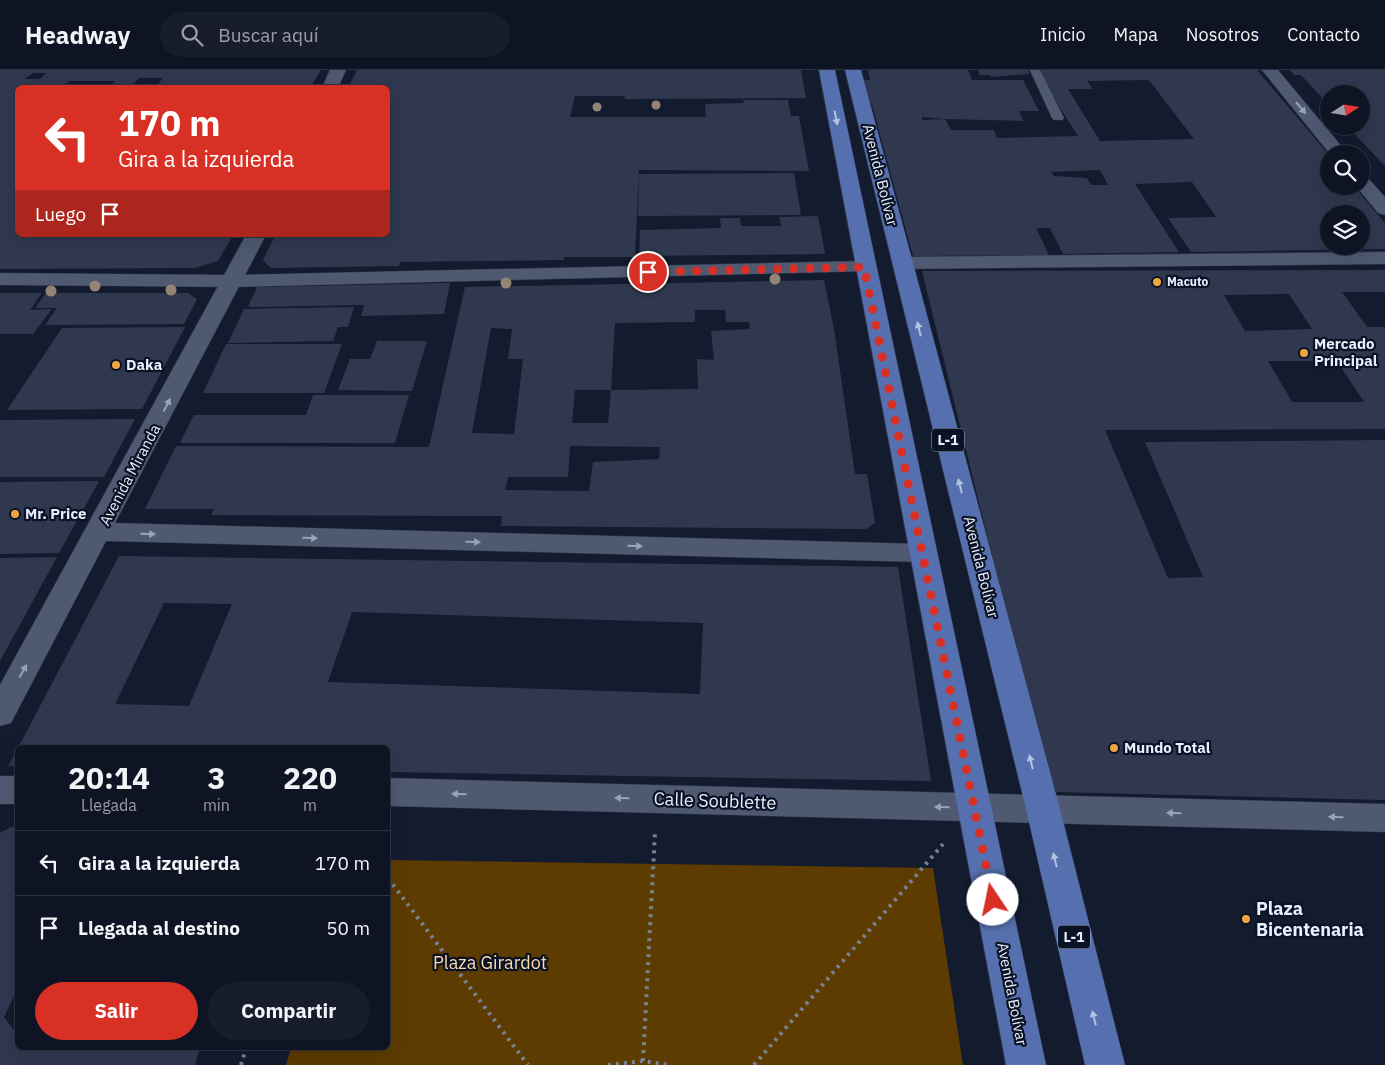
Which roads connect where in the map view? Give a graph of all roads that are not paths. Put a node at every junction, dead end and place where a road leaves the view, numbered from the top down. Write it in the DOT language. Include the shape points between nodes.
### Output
graph roads {
  1 [pos="338,70"];
  2 [pos="827,70"];
  3 [pos="853,70"];
  4 [pos="1035,70"];
  5 [pos="1270,70"];
  6 [pos="331,85"];
  7 [pos="1058,118"];
  8 [pos="1332,145"];
  9 [pos="1370,191"];
  10 [pos="1385,209"];
  11 [pos="255,237"];
  12 [pos="1385,258"];
  13 [pos="902,263"];
  14 [pos="864,267"];
  15 [pos="0,279"];
  16 [pos="233,281"];
  17 [pos="99,532"];
  18 [pos="922,553"];
  19 [pos="0,714"];
  20 [pos="0,790"];
  21 [pos="15,790"];
  22 [pos="390,792"];
  23 [pos="974,808"];
  24 [pos="1043,810"];
  25 [pos="1385,818"];
  26 [pos="1026,1065"];
  27 [pos="1105,1065"];
  1 -- 6 [label="street"];
  2 -- 14 [label="main road, Avenida Bolívar, one-way"];
  3 -- 13 [label="main road, Avenida Bolívar / L-1"];
  4 -- 7 [label="lane"];
  5 -- 8 [label="street, one-way"];
  9 -- 10 [label="street"];
  11 -- 16 [label="street, Avenida Miranda"];
  12 -- 13 [label="street"];
  24 -- 13 [label="main road, Avenida Bolívar / L-1, one-way"];
  14 -- 16 [label="street"];
  14 -- 18 [label="main road, Avenida Bolívar"];
  15 -- 16 [label="street"];
  17 -- 16 [label="street, Avenida Miranda, one-way"];
  17 -- 18 [label="street, one-way"];
  19 -- 17 [label="street, Avenida Miranda, one-way"];
  18 -- 23 [label="main road, Avenida Bolívar"];
  20 -- 21 [label="street"];
  23 -- 22 [label="street, Calle Soublette, one-way"];
  23 -- 24 [label="street, Calle Soublette"];
  23 -- 26 [label="main road, Avenida Bolívar"];
  25 -- 24 [label="street, Calle Soublette, one-way"];
  27 -- 24 [label="main road, Avenida Bolívar / L-1, one-way"];
}
